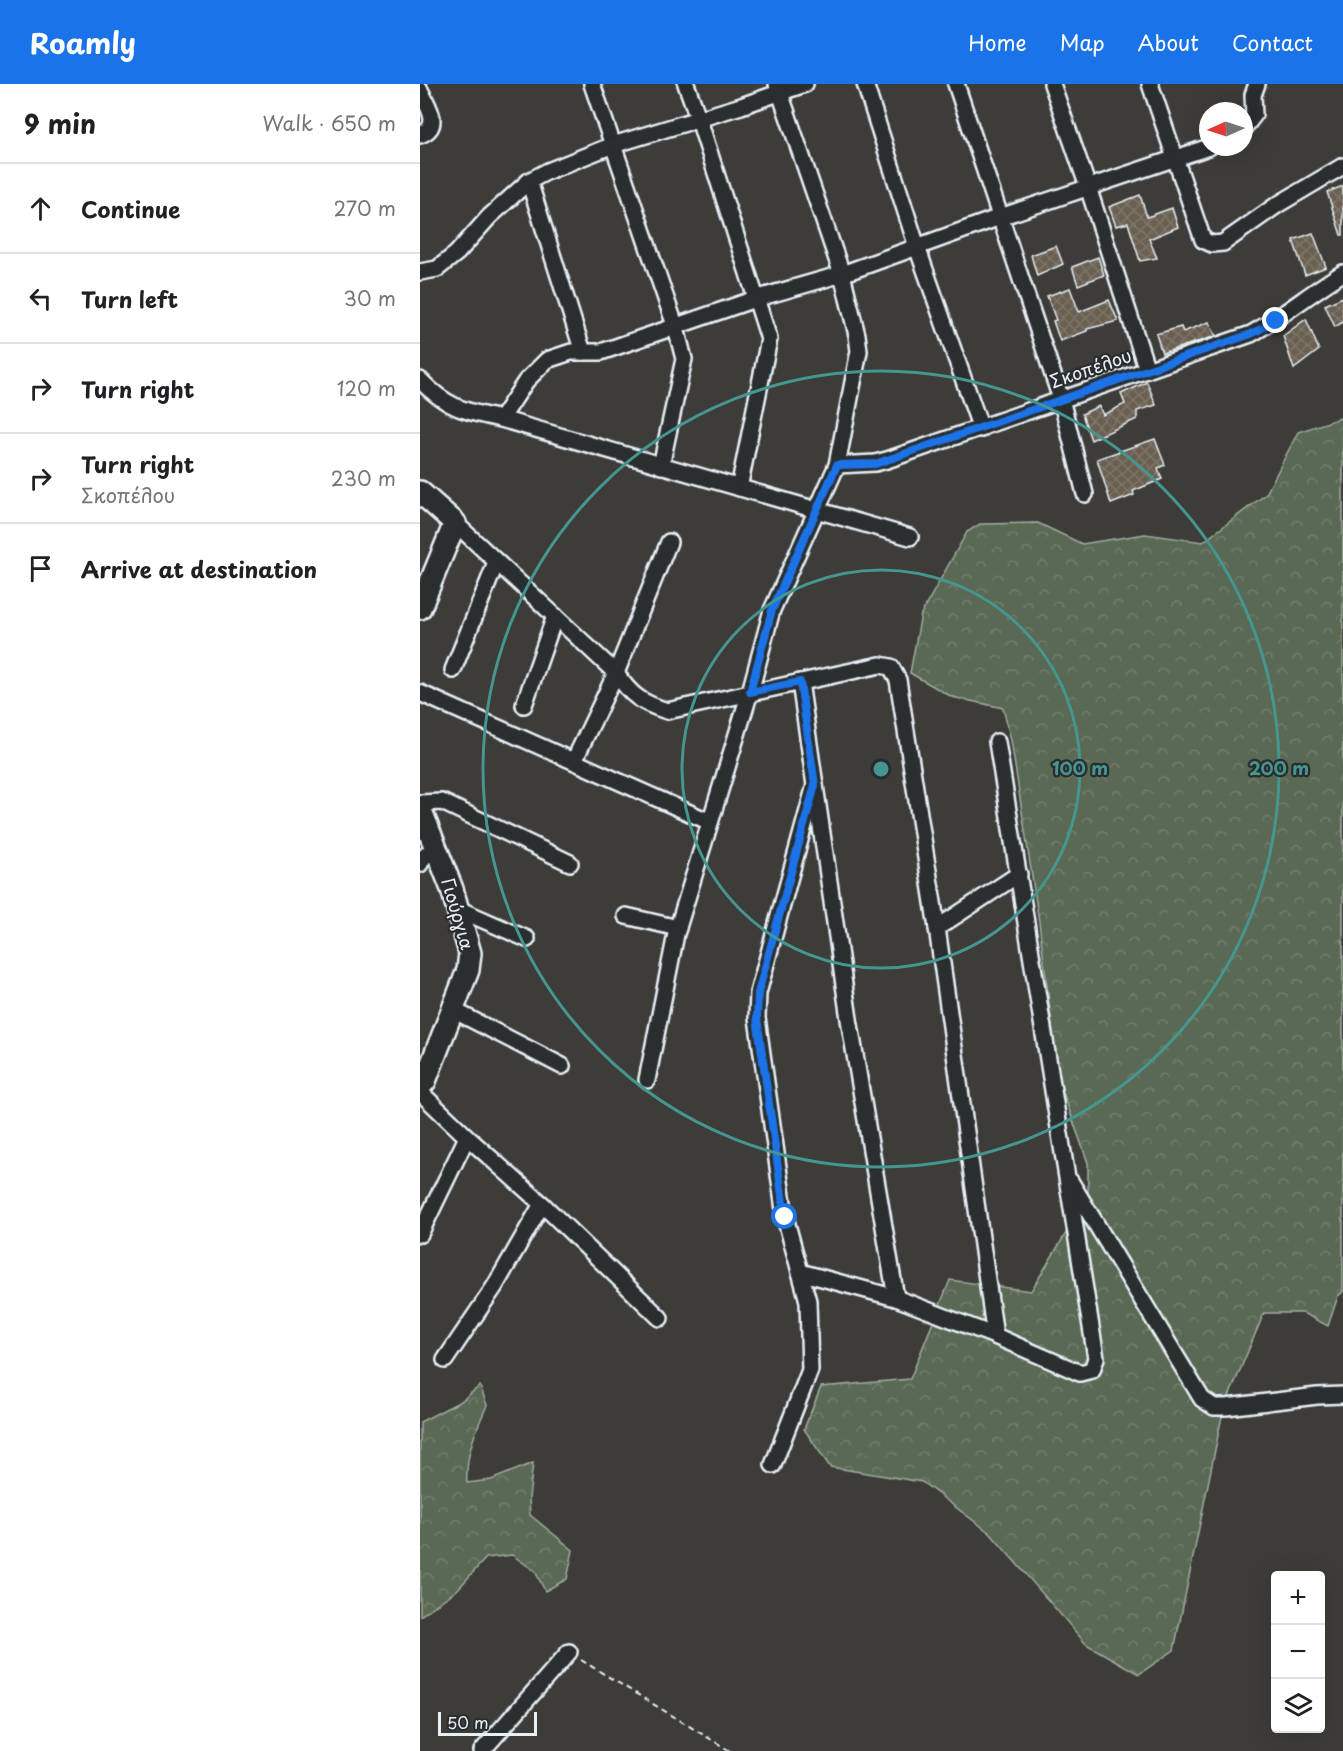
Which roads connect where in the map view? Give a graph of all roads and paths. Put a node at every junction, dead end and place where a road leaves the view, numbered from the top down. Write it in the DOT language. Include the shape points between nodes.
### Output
graph roads {
  1 [pos="592,84"];
  2 [pos="686,84"];
  3 [pos="805,84"];
  4 [pos="865,84"];
  5 [pos="956,84"];
  6 [pos="1052,84"];
  7 [pos="1150,84"];
  8 [pos="779,88"];
  9 [pos="1253,88"];
  10 [pos="420,90"];
  11 [pos="1253,116"];
  12 [pos="699,120"];
  13 [pos="420,135"];
  14 [pos="612,145"];
  15 [pos="1199,151"];
  16 [pos="1176,159"];
  17 [pos="1343,166"];
  18 [pos="529,181"];
  19 [pos="1088,187"];
  20 [pos="1000,217"];
  21 [pos="917,247"];
  22 [pos="420,272"];
  23 [pos="1343,273"];
  24 [pos="842,274"];
  25 [pos="755,299"];
  26 [pos="676,328"];
  27 [pos="583,352"];
  28 [pos="1147,370"];
  29 [pos="420,380"];
  30 [pos="1061,399"];
  31 [pos="501,419"];
  32 [pos="981,429"];
  33 [pos="837,465"];
  34 [pos="661,466"];
  35 [pos="739,488"];
  36 [pos="420,492"];
  37 [pos="1085,494"];
  38 [pos="816,510"];
  39 [pos="455,523"];
  40 [pos="910,537"];
  41 [pos="669,542"];
  42 [pos="496,563"];
  43 [pos="420,608"];
  44 [pos="555,616"];
  45 [pos="453,670"];
  46 [pos="616,673"];
  47 [pos="800,682"];
  48 [pos="750,692"];
  49 [pos="420,693"];
  50 [pos="524,705"];
  51 [pos="997,742"];
  52 [pos="574,761"];
  53 [pos="815,785"];
  54 [pos="420,803"];
  55 [pos="420,808"];
  56 [pos="710,822"];
  57 [pos="435,848"];
  58 [pos="570,863"];
  59 [pos="420,864"];
  60 [pos="1019,874"];
  61 [pos="458,909"];
  62 [pos="626,916"];
  63 [pos="678,928"];
  64 [pos="937,928"];
  65 [pos="526,939"];
  66 [pos="453,1010"];
  67 [pos="562,1066"];
  68 [pos="646,1080"];
  69 [pos="420,1086"];
  70 [pos="420,1092"];
  71 [pos="467,1137"];
  72 [pos="1066,1173"];
  73 [pos="542,1203"];
  74 [pos="420,1234"];
  75 [pos="801,1272"];
  76 [pos="896,1298"];
  77 [pos="660,1318"];
  78 [pos="995,1336"];
  79 [pos="445,1359"];
  80 [pos="1343,1395"];
  81 [pos="773,1465"];
  82 [pos="569,1652"];
  83 [pos="482,1751"];
  84 [pos="730,1751"];
  1 -- 14 [label="street"];
  2 -- 12 [label="street"];
  3 -- 8 [label="street"];
  4 -- 21 [label="street"];
  5 -- 20 [label="street"];
  6 -- 19 [label="street"];
  7 -- 16 [label="street"];
  8 -- 12 [label="street"];
  8 -- 24 [label="street"];
  9 -- 11 [label="street"];
  10 -- 13 [label="street" via="433,117 432,126"];
  12 -- 14 [label="street"];
  12 -- 25 [label="street"];
  14 -- 18 [label="street"];
  14 -- 26 [label="street"];
  15 -- 16 [label="street"];
  16 -- 17 [label="street" via="1203,240 1212,244 1223,243"];
  16 -- 19 [label="street"];
  18 -- 22 [label="street" via="438,269"];
  18 -- 27 [label="street"];
  19 -- 20 [label="street"];
  19 -- 28 [label="street"];
  20 -- 21 [label="street"];
  20 -- 30 [label="street"];
  21 -- 24 [label="street"];
  21 -- 32 [label="street"];
  23 -- 28 [label="street, Σκοπέλου" via="1251,334"];
  24 -- 25 [label="street"];
  24 -- 33 [label="street" via="859,351"];
  25 -- 26 [label="street"];
  25 -- 35 [label="street" via="770,339"];
  26 -- 27 [label="street" via="601,352"];
  26 -- 34 [label="street" via="684,359"];
  27 -- 31 [label="street" via="547,360 526,381"];
  28 -- 30 [label="street, Σκοπέλου"];
  29 -- 31 [label="street" via="435,396 460,410"];
  30 -- 32 [label="street, Σκοπέλου"];
  30 -- 37 [label="street"];
  31 -- 34 [label="street"];
  32 -- 33 [label="street, Σκοπέλου" via="875,464"];
  33 -- 38 [label="street"];
  34 -- 35 [label="street"];
  35 -- 38 [label="street"];
  36 -- 39 [label="street"];
  38 -- 40 [label="street"];
  38 -- 48 [label="street" via="772,610"];
  39 -- 42 [label="street"];
  39 -- 43 [label="street"];
  41 -- 46 [label="street"];
  42 -- 44 [label="street"];
  42 -- 45 [label="street"];
  44 -- 46 [label="street"];
  44 -- 50 [label="street"];
  46 -- 48 [label="street" via="644,703 666,711"];
  46 -- 52 [label="street"];
  47 -- 48 [label="street"];
  47 -- 53 [label="street"];
  47 -- 64 [label="street" via="880,665 891,667 898,680"];
  48 -- 56 [label="street"];
  49 -- 52 [label="street"];
  51 -- 60 [label="street"];
  52 -- 56 [label="street"];
  53 -- 75 [label="street" via="758,993 757,1018 785,1217"];
  53 -- 76 [label="street"];
  54 -- 58 [label="street" via="442,802"];
  55 -- 57 [label="street, Γιούργια"];
  56 -- 63 [label="street"];
  57 -- 59 [label="street"];
  57 -- 61 [label="street, Γιούργια"];
  60 -- 64 [label="street"];
  60 -- 72 [label="street"];
  61 -- 65 [label="street"];
  61 -- 66 [label="street, Γιούργια" via="470,953"];
  62 -- 63 [label="street"];
  63 -- 68 [label="street"];
  64 -- 78 [label="street"];
  66 -- 67 [label="street"];
  66 -- 69 [label="street, Γιούργια"];
  70 -- 71 [label="street"];
  71 -- 73 [label="street"];
  71 -- 74 [label="street"];
  72 -- 78 [label="street" via="1096,1358 1092,1370 1080,1373"];
  72 -- 80 [label="street" via="1202,1399 1214,1407 1226,1407"];
  73 -- 77 [label="street"];
  73 -- 79 [label="street" via="495,1286"];
  75 -- 76 [label="street"];
  75 -- 81 [label="street" via="808,1301 810,1370"];
  76 -- 78 [label="street"];
  82 -- 83 [label="street"];
  82 -- 84 [label="path"];
}
